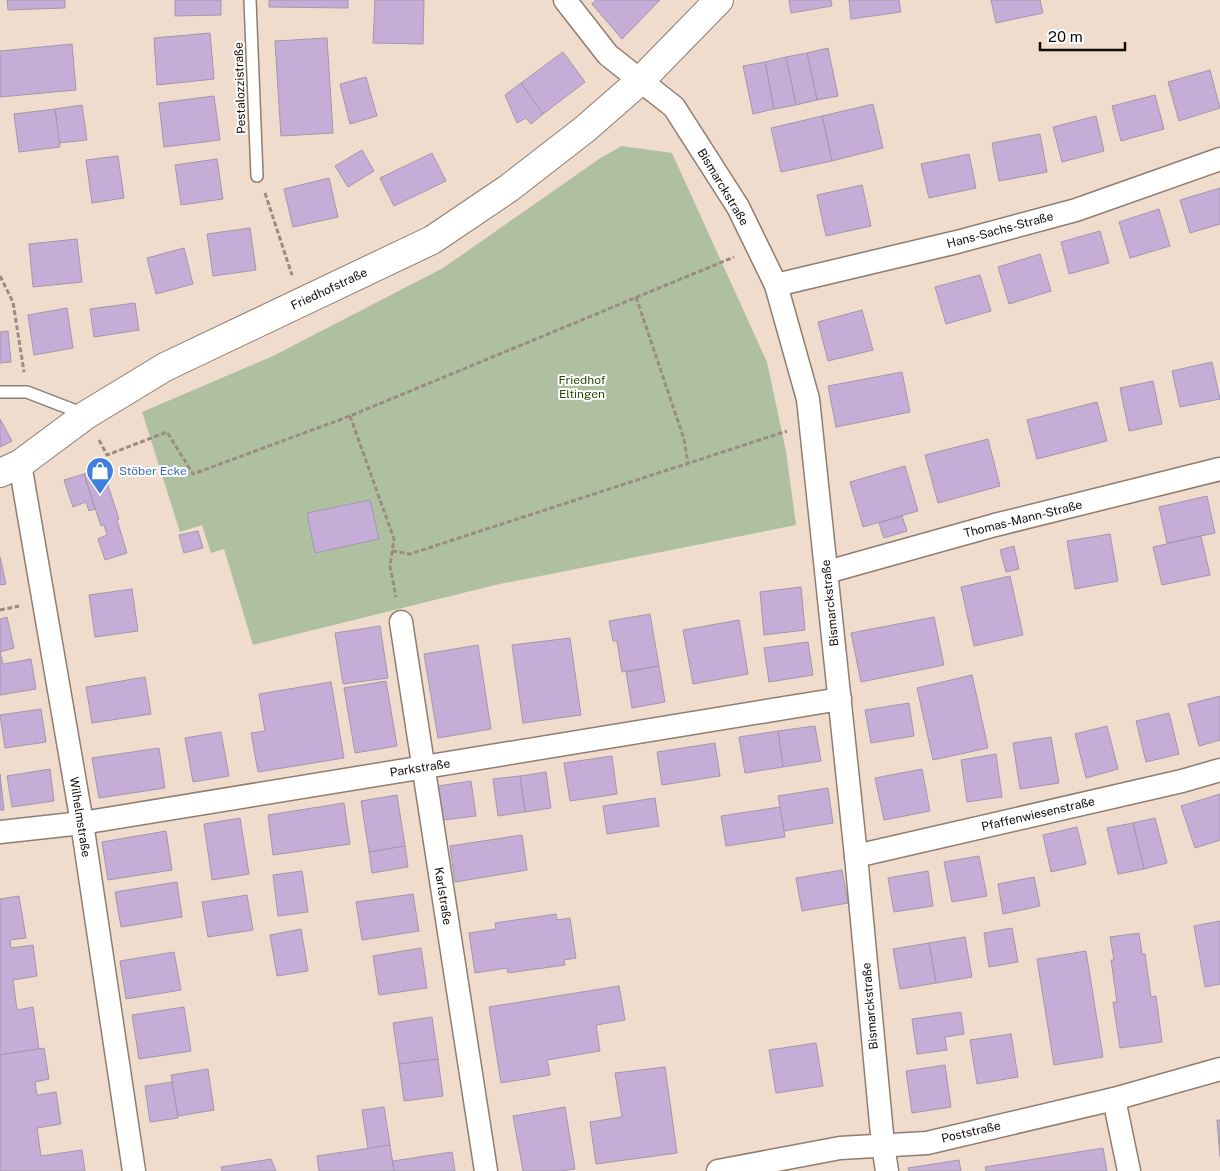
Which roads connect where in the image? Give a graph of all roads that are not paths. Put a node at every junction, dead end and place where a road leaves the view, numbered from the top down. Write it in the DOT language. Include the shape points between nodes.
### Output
graph roads {
  1 [pos="250,0"];
  2 [pos="565,0"];
  3 [pos="719,0"];
  4 [pos="641,80"];
  5 [pos="1220,159"];
  6 [pos="257,176"];
  7 [pos="776,285"];
  8 [pos="0,392"];
  9 [pos="86,415"];
  10 [pos="10,468"];
  11 [pos="1220,469"];
  12 [pos="827,572"];
  13 [pos="401,622"];
  14 [pos="840,699"];
  15 [pos="424,768"];
  16 [pos="1220,770"];
  17 [pos="82,823"];
  18 [pos="0,832"];
  19 [pos="856,856"];
  20 [pos="1220,1069"];
  21 [pos="1114,1099"];
  22 [pos="883,1145"];
  23 [pos="134,1171"];
  24 [pos="486,1171"];
  25 [pos="718,1171"];
  26 [pos="887,1171"];
  27 [pos="1129,1171"];
  1 -- 6 [label="lane, Pestalozzistraße"];
  2 -- 4 [label="street, Bismarckstraße" via="608,54"];
  3 -- 4 [label="street, Friedhofstraße"];
  4 -- 7 [label="street, Bismarckstraße" via="674,107 738,207"];
  4 -- 9 [label="street, Friedhofstraße" via="509,188 432,240 165,367"];
  5 -- 7 [label="street, Hans-Sachs-Straße" via="1076,210"];
  7 -- 12 [label="street, Bismarckstraße" via="808,399"];
  8 -- 9 [label="lane" via="27,392"];
  9 -- 10 [label="street, Friedhofstraße"];
  10 -- 17 [label="street, Wilhelmstraße"];
  11 -- 12 [label="street, Thomas-Mann-Straße" via="994,525"];
  12 -- 14 [label="street, Bismarckstraße"];
  13 -- 15 [label="street, Karlstraße"];
  14 -- 15 [label="street, Parkstraße"];
  14 -- 19 [label="street, Bismarckstraße"];
  15 -- 17 [label="street, Parkstraße"];
  15 -- 24 [label="street, Karlstraße"];
  16 -- 19 [label="street, Pfaffenwiesenstraße" via="1182,782"];
  17 -- 18 [label="street, Parkstraße"];
  17 -- 23 [label="street, Wilhelmstraße"];
  19 -- 22 [label="street, Bismarckstraße"];
  20 -- 21 [label="street, Poststraße"];
  21 -- 22 [label="street, Poststraße" via="927,1143"];
  21 -- 27 [label="street"];
  22 -- 25 [label="street, Poststraße" via="840,1148"];
  22 -- 26 [label="street, Bismarckstraße"];
}
